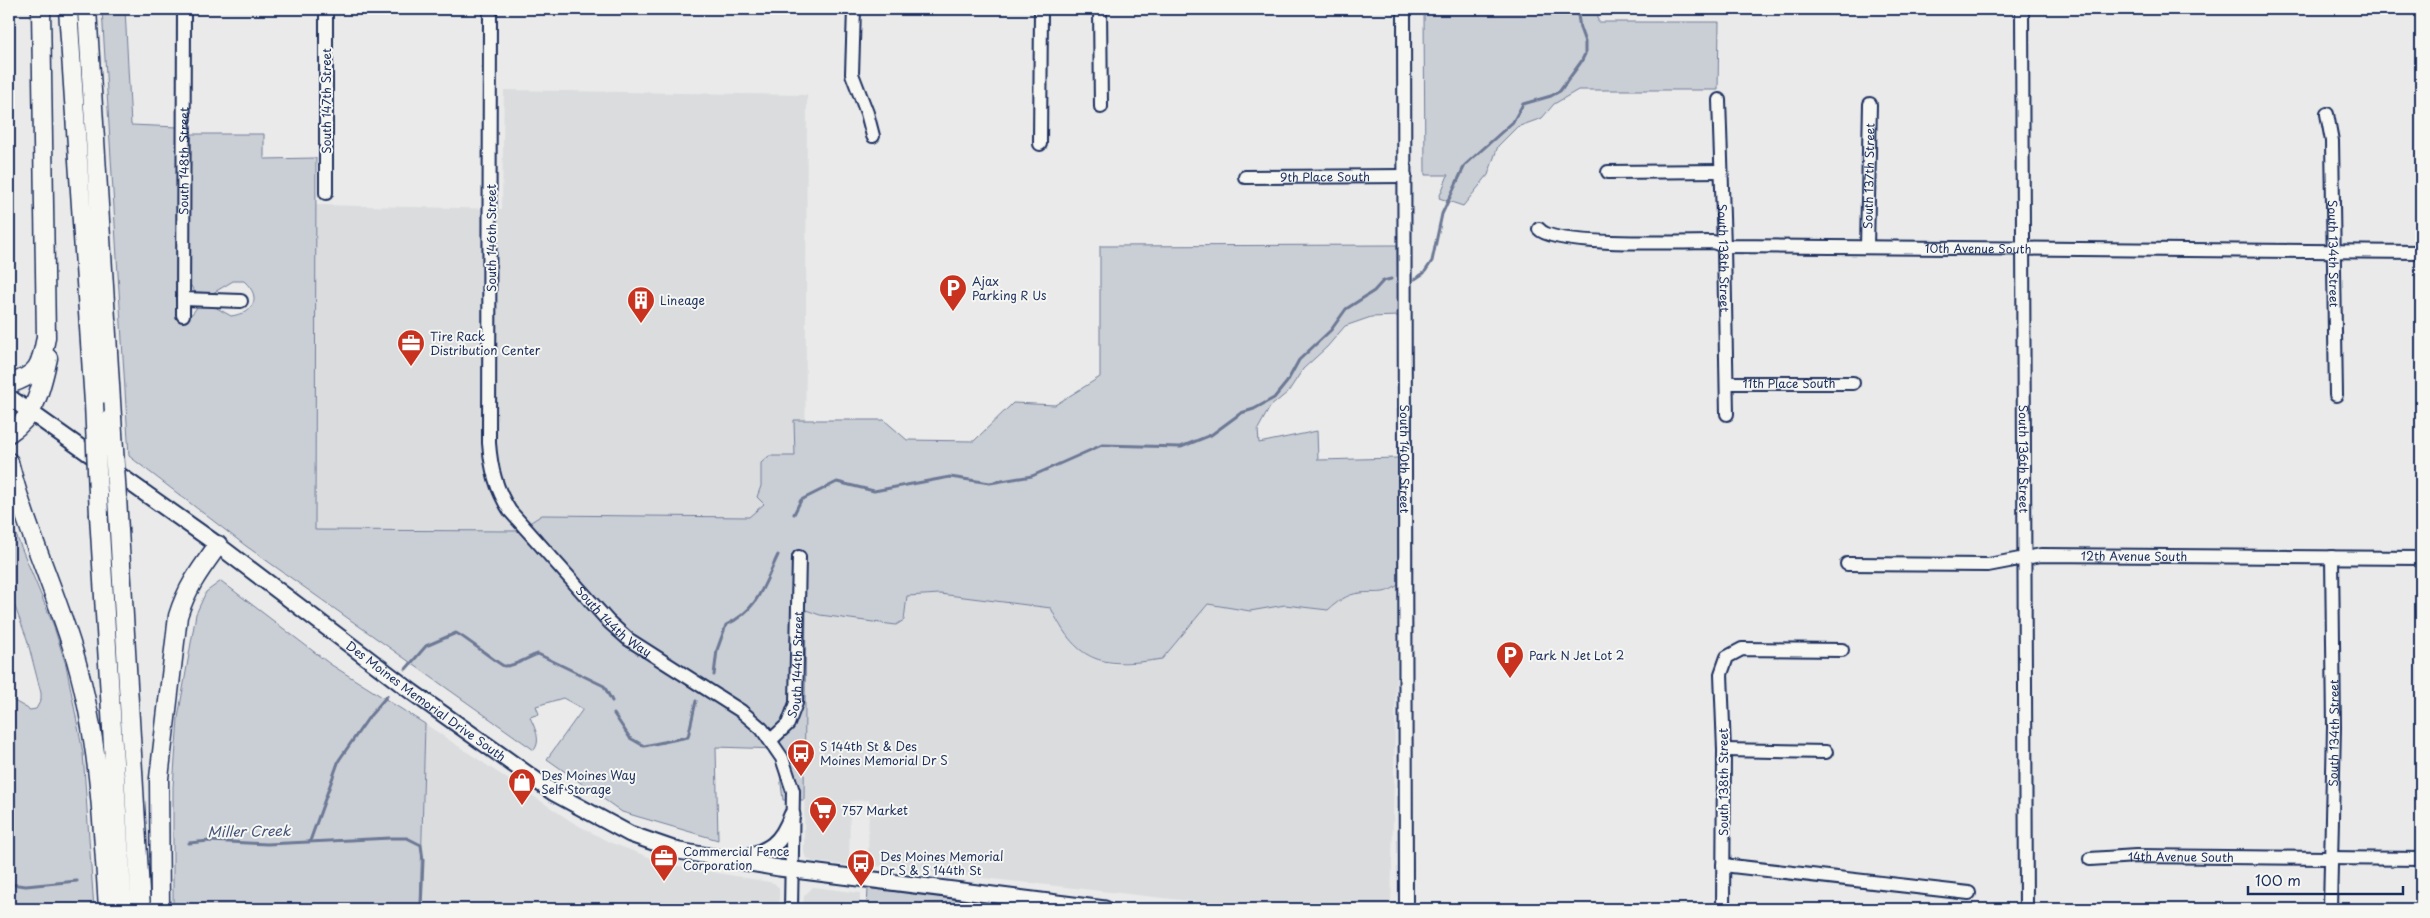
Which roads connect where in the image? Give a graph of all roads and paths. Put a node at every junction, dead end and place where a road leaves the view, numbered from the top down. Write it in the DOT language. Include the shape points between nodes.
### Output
graph roads {
  1 [pos="41,9"];
  2 [pos="68,9"];
  3 [pos="87,9"];
  4 [pos="184,9"];
  5 [pos="326,9"];
  6 [pos="490,9"];
  7 [pos="854,9"];
  8 [pos="1041,9"];
  9 [pos="1100,9"];
  10 [pos="1404,9"];
  11 [pos="2022,9"];
  12 [pos="1719,100"];
  13 [pos="1870,104"];
  14 [pos="1100,107"];
  15 [pos="2327,114"];
  16 [pos="873,136"];
  17 [pos="1040,144"];
  18 [pos="1721,171"];
  19 [pos="1608,172"];
  20 [pos="1405,176"];
  21 [pos="1245,177"];
  22 [pos="326,193"];
  23 [pos="1539,229"];
  24 [pos="1724,246"];
  25 [pos="1867,247"];
  26 [pos="2024,247"];
  27 [pos="2333,251"];
  28 [pos="2421,252"];
  29 [pos="46,283"];
  30 [pos="183,299"];
  31 [pos="241,301"];
  32 [pos="183,315"];
  33 [pos="1853,382"];
  34 [pos="1727,383"];
  35 [pos="9,384"];
  36 [pos="2336,395"];
  37 [pos="9,397"];
  38 [pos="31,414"];
  39 [pos="1726,414"];
  40 [pos="9,434"];
  41 [pos="9,462"];
  42 [pos="491,467"];
  43 [pos="218,545"];
  44 [pos="799,557"];
  45 [pos="2332,557"];
  46 [pos="2024,558"];
  47 [pos="2421,558"];
  48 [pos="1847,564"];
  49 [pos="1842,650"];
  50 [pos="771,740"];
  51 [pos="1724,750"];
  52 [pos="1826,752"];
  53 [pos="792,815"];
  54 [pos="2090,859"];
  55 [pos="2331,859"];
  56 [pos="2421,860"];
  57 [pos="738,861"];
  58 [pos="1723,865"];
  59 [pos="792,870"];
  60 [pos="1969,893"];
  61 [pos="108,909"];
  62 [pos="123,909"];
  63 [pos="141,909"];
  64 [pos="160,909"];
  65 [pos="791,909"];
  66 [pos="1105,909"];
  67 [pos="1406,909"];
  68 [pos="1723,909"];
  69 [pos="2026,909"];
  70 [pos="2330,909"];
  1 -- 29 [label="highway"];
  2 -- 62 [label="highway, bridge"];
  3 -- 63 [label="highway, bridge"];
  4 -- 30 [label="street, South 148th Street"];
  5 -- 22 [label="street, South 147th Street"];
  6 -- 42 [label="street, South 146th Street"];
  7 -- 16 [label="street" via="852,74"];
  8 -- 17 [label="street"];
  9 -- 14 [label="street"];
  10 -- 20 [label="street, South 140th Street"];
  11 -- 26 [label="street, South 136th Street"];
  12 -- 18 [label="street, South 138th Street"];
  13 -- 25 [label="street, South 137th Street"];
  15 -- 27 [label="street, South 134th Street" via="2332,141"];
  18 -- 19 [label="street"];
  18 -- 24 [label="street, South 138th Street"];
  20 -- 21 [label="street, 9th Place South"];
  20 -- 67 [label="street, South 140th Street"];
  23 -- 24 [label="street, 10th Avenue South" via="1547,235 1581,241 1713,242"];
  24 -- 25 [label="street, 10th Avenue South"];
  24 -- 34 [label="street, South 138th Street"];
  25 -- 26 [label="street, 10th Avenue South"];
  26 -- 27 [label="street, 10th Avenue South"];
  26 -- 46 [label="street, South 136th Street"];
  27 -- 28 [label="street, 10th Avenue South"];
  27 -- 36 [label="street, South 134th Street"];
  29 -- 35 [label="highway" via="46,337 42,359 26,379"];
  29 -- 38 [label="highway" via="51,322 50,349 38,399"];
  30 -- 31 [label="street"];
  30 -- 32 [label="street, South 148th Street"];
  33 -- 34 [label="street, 11th Place South"];
  34 -- 39 [label="street, South 138th Street"];
  37 -- 38 [label="main road, Des Moines Memorial Drive South"];
  38 -- 40 [label="highway"];
  38 -- 43 [label="main road, Des Moines Memorial Drive South"];
  41 -- 61 [label="highway" via="64,620 86,696 97,775"];
  42 -- 50 [label="street, South 144th Way" via="500,495 510,511 609,622 643,650 741,711"];
  43 -- 57 [label="main road, Des Moines Memorial Drive South" via="412,692 554,793 630,834 679,851"];
  43 -- 64 [label="highway" via="185,593 178,616 159,778"];
  44 -- 50 [label="street, South 144th Street" via="796,703 788,724"];
  45 -- 46 [label="street, 12th Avenue South" via="2041,555"];
  45 -- 47 [label="street, 12th Avenue South"];
  45 -- 55 [label="street, South 134th Street" via="2334,727"];
  46 -- 48 [label="street, 12th Avenue South" via="1988,565"];
  46 -- 69 [label="street, South 136th Street"];
  49 -- 51 [label="street, South 138th Street" via="1742,649 1727,657 1720,686"];
  50 -- 53 [label="street" via="788,773"];
  51 -- 52 [label="street"];
  51 -- 58 [label="street, South 138th Street"];
  53 -- 57 [label="main road" via="778,842 762,853"];
  53 -- 59 [label="street"];
  54 -- 55 [label="street, 14th Avenue South" via="2145,856"];
  55 -- 56 [label="street, 14th Avenue South"];
  55 -- 70 [label="street, South 134th Street"];
  57 -- 59 [label="main road, Des Moines Memorial Drive South"];
  58 -- 60 [label="street"];
  58 -- 68 [label="street, South 138th Street"];
  59 -- 65 [label="street"];
  59 -- 66 [label="main road, Des Moines Memorial Drive South"];
}
